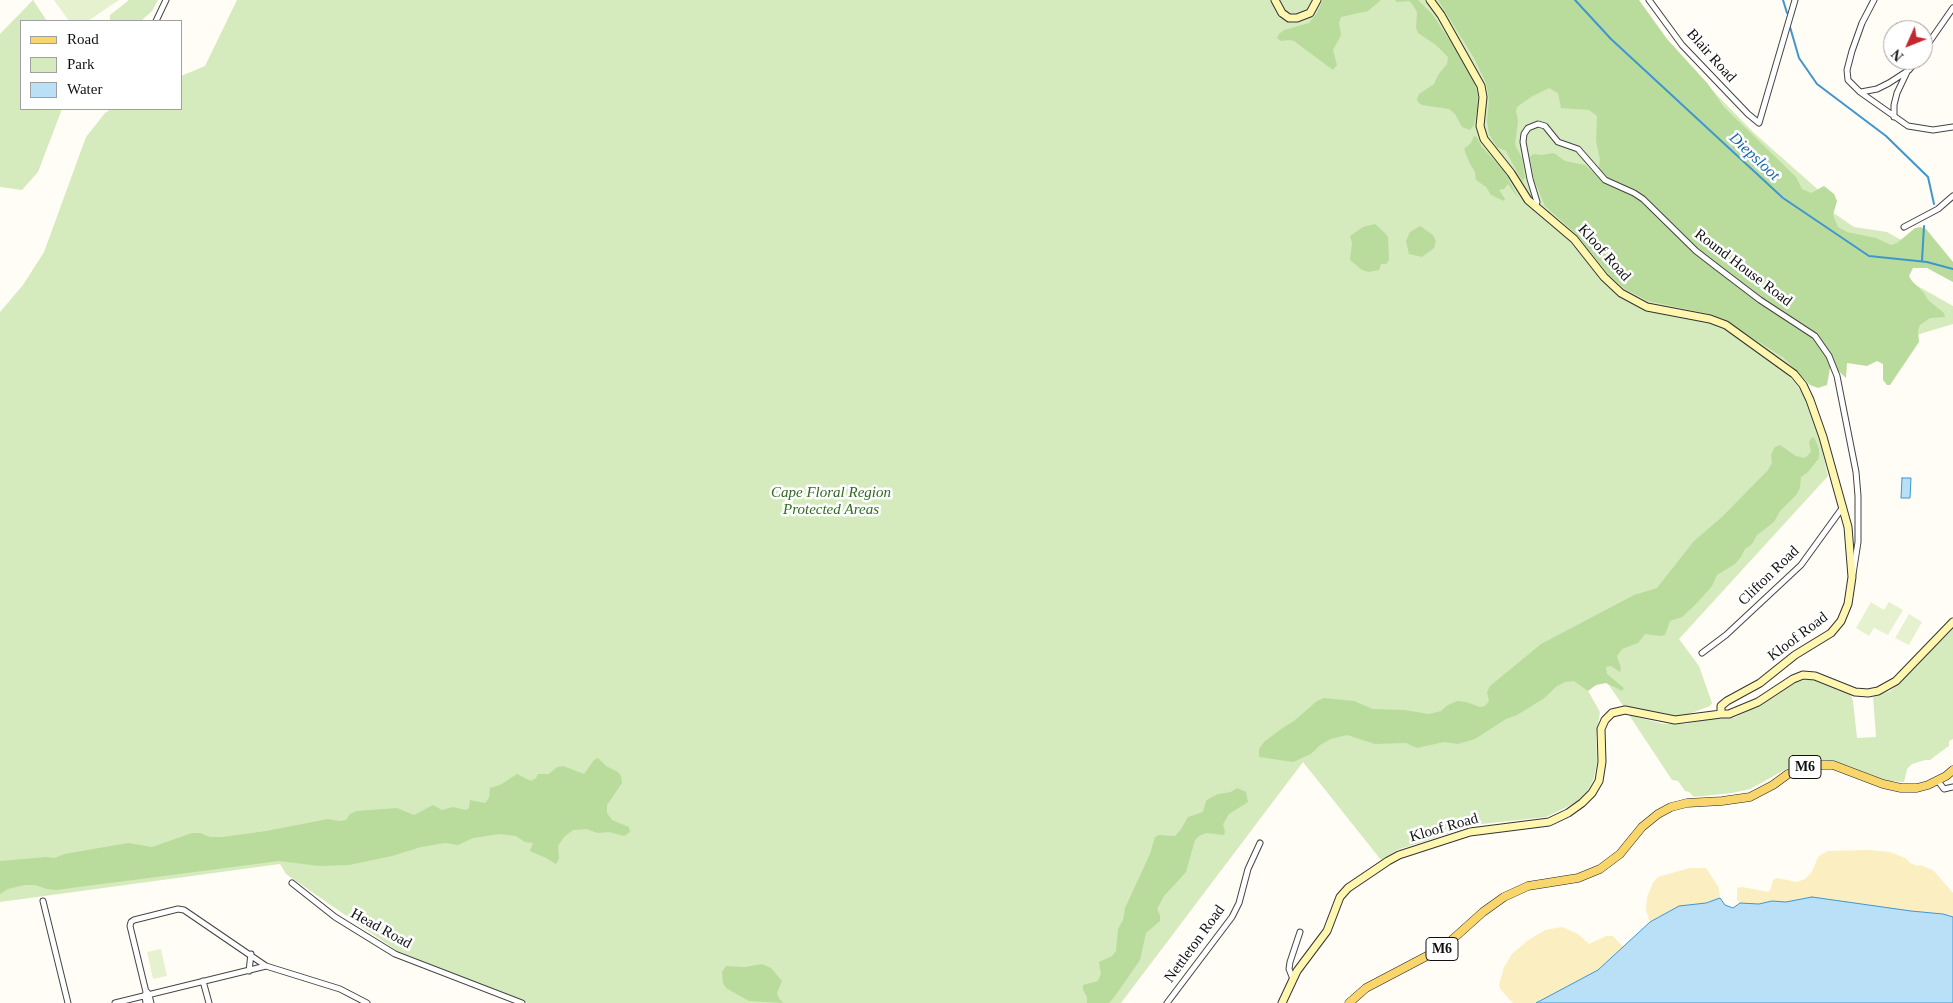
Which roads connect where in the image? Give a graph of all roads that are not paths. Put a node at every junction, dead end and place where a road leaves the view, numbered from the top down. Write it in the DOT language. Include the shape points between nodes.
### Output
graph roads {
  1 [pos="166,0"];
  2 [pos="1274,0"];
  3 [pos="1317,0"];
  4 [pos="1430,0"];
  5 [pos="1650,0"];
  6 [pos="1795,0"];
  7 [pos="1874,0"];
  8 [pos="1953,8"];
  9 [pos="156,20"];
  10 [pos="1933,37"];
  11 [pos="1909,70"];
  12 [pos="1860,92"];
  13 [pos="1894,116"];
  14 [pos="1953,126"];
  15 [pos="1953,196"];
  16 [pos="1535,207"];
  17 [pos="1904,227"];
  18 [pos="1843,507"];
  19 [pos="1852,576"];
  20 [pos="1953,622"];
  21 [pos="1702,653"];
  22 [pos="1721,714"];
  23 [pos="1953,770"];
  24 [pos="1938,781"];
  25 [pos="1953,788"];
  26 [pos="1260,843"];
  27 [pos="292,883"];
  28 [pos="43,901"];
  29 [pos="1300,932"];
  30 [pos="251,954"];
  31 [pos="266,966"];
  32 [pos="249,970"];
  33 [pos="1293,979"];
  34 [pos="203,981"];
  35 [pos="147,994"];
  36 [pos="68,1003"];
  37 [pos="114,1003"];
  38 [pos="146,1003"];
  39 [pos="152,1003"];
  40 [pos="209,1003"];
  41 [pos="367,1003"];
  42 [pos="522,1003"];
  43 [pos="1167,1003"];
  44 [pos="1282,1003"];
  45 [pos="1350,1003"];
  1 -- 9 [label="street"];
  2 -- 3 [label="main road" via="1282,13 1297,18 1310,14"];
  4 -- 16 [label="main road, Kloof Road" via="1442,15 1480,84 1483,98 1480,126 1485,141"];
  5 -- 6 [label="street, Blair Road" via="1682,45 1759,123"];
  7 -- 12 [label="street" via="1848,64 1848,80"];
  8 -- 10 [label="street"];
  11 -- 12 [label="street" via="1883,86"];
  11 -- 13 [label="street" via="1896,93"];
  12 -- 13 [label="street"];
  13 -- 14 [label="street" via="1916,128 1933,130"];
  15 -- 17 [label="street" via="1938,209"];
  16 -- 18 [label="main road, Kloof Road" via="1574,239 1606,279 1626,296 1647,306 1721,323 1794,374 1803,385 1816,414"];
  16 -- 19 [label="street, Round House Road" via="1537,202 1523,138 1528,128 1538,124 1545,126 1558,142 1578,149 1604,180 1643,199 1718,268 1815,336 1829,356 1837,376 1858,482 1858,542"];
  18 -- 19 [label="main road, Kloof Road"];
  18 -- 21 [label="street, Clifton Road" via="1801,565"];
  19 -- 22 [label="main road, Kloof Road" via="1847,606 1834,631 1760,683 1725,702"];
  20 -- 22 [label="main road" via="1896,680 1881,690 1858,693 1815,676 1803,675 1741,710"];
  22 -- 33 [label="main road, Kloof Road" via="1675,720 1625,710 1612,713 1602,726 1602,769 1592,793 1582,803 1548,822 1470,832 1388,861 1342,893 1322,939"];
  23 -- 24 [label="main road, M6"];
  24 -- 25 [label="street" via="1944,789"];
  24 -- 45 [label="main road, M6" via="1921,787 1901,788 1833,765 1810,765 1750,797 1687,802 1668,808 1642,827 1620,854 1600,869 1578,878 1528,886 1504,897 1444,947 1366,988"];
  26 -- 43 [label="street, Nettleton Road" via="1232,917"];
  27 -- 42 [label="street, Head Road" via="328,912 398,955"];
  28 -- 36 [label="street"];
  29 -- 33 [label="street" via="1290,962"];
  30 -- 31 [label="street"];
  30 -- 32 [label="street"];
  30 -- 35 [label="street" via="184,910 131,922"];
  31 -- 32 [label="street"];
  31 -- 41 [label="street" via="340,989"];
  32 -- 34 [label="street"];
  33 -- 44 [label="main road, Kloof Road"];
  34 -- 35 [label="street"];
  34 -- 40 [label="street"];
  35 -- 37 [label="street"];
  35 -- 38 [label="street"];
  35 -- 39 [label="street"];
}
